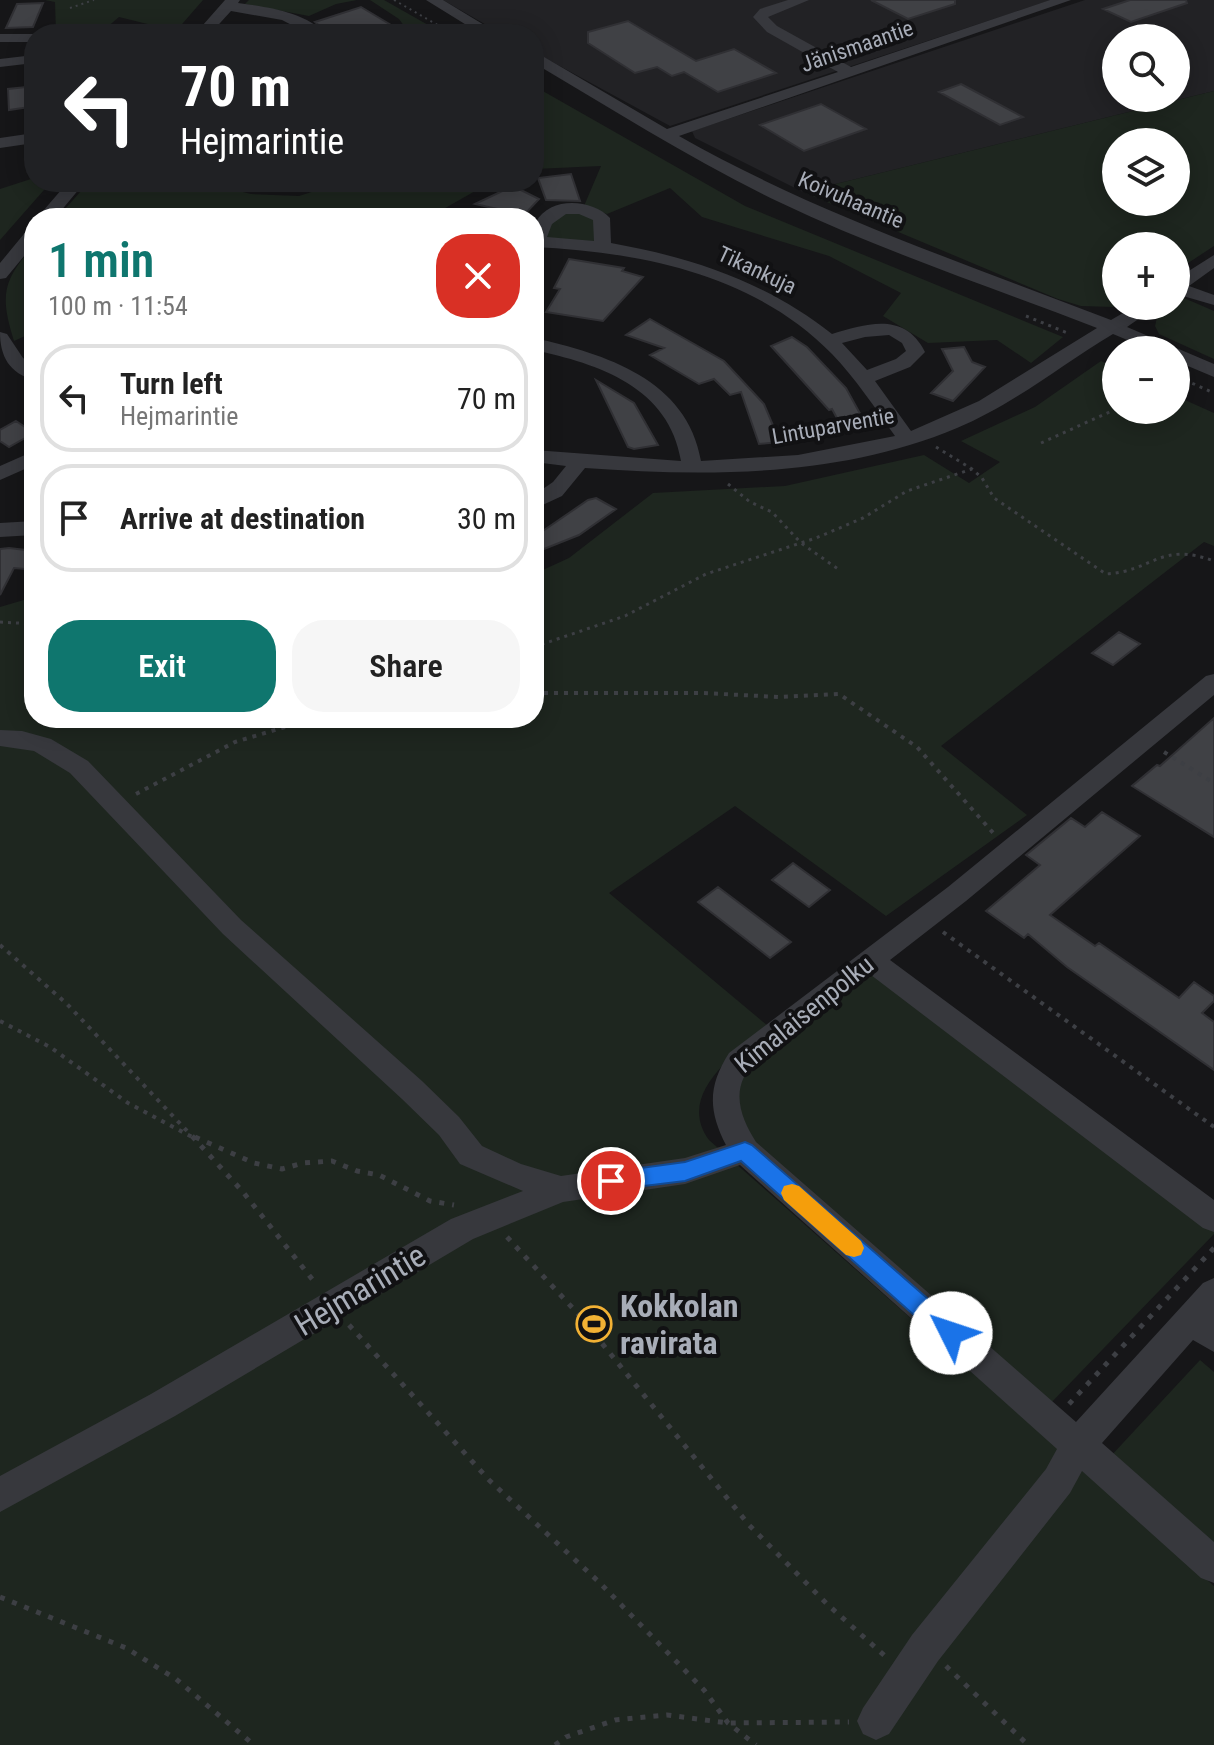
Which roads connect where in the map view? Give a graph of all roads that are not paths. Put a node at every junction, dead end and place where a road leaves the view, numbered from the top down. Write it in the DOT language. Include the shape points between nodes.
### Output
graph roads {
  1 [pos="433,0"];
  2 [pos="802,0"];
  3 [pos="1064,0"];
  4 [pos="230,3"];
  5 [pos="211,24"];
  6 [pos="304,24"];
  7 [pos="475,24"];
  8 [pos="0,38"];
  9 [pos="24,38"];
  10 [pos="24,60"];
  11 [pos="0,63"];
  12 [pos="544,63"];
  13 [pos="849,72"];
  14 [pos="666,135"];
  15 [pos="24,139"];
  16 [pos="0,143"];
  17 [pos="775,177"];
  18 [pos="758,185"];
  19 [pos="68,192"];
  20 [pos="55,208"];
  21 [pos="544,220"];
  22 [pos="544,243"];
  23 [pos="24,245"];
  24 [pos="603,248"];
  25 [pos="1214,260"];
  26 [pos="0,274"];
  27 [pos="1190,277"];
  28 [pos="1190,292"];
  29 [pos="1212,300"];
  30 [pos="1126,320"];
  31 [pos="1113,328"];
  32 [pos="1133,336"];
  33 [pos="0,338"];
  34 [pos="829,341"];
  35 [pos="544,347"];
  36 [pos="1190,360"];
  37 [pos="24,367"];
  38 [pos="1214,371"];
  39 [pos="864,378"];
  40 [pos="906,438"];
  41 [pos="544,457"];
  42 [pos="24,462"];
  43 [pos="578,462"];
  44 [pos="692,465"];
  45 [pos="0,474"];
  46 [pos="544,497"];
  47 [pos="24,529"];
  48 [pos="0,530"];
  49 [pos="1214,682"];
  50 [pos="0,738"];
  51 [pos="870,960"];
  52 [pos="745,1151"];
  53 [pos="561,1189"];
  54 [pos="1214,1218"];
  55 [pos="1214,1293"];
  56 [pos="1203,1328"];
  57 [pos="1064,1434"];
  58 [pos="0,1495"];
  59 [pos="1214,1565"];
  60 [pos="876,1721"];
  1 -- 7 [label="street"];
  2 -- 13 [label="street" via="760,17"];
  3 -- 13 [label="street, Jänismaantie"];
  4 -- 5 [label="street"];
  4 -- 6 [label="street"];
  8 -- 9 [label="street"];
  10 -- 11 [label="street"];
  12 -- 14 [label="street, Koivuhaantie"];
  13 -- 14 [label="street, Jänismaantie"];
  14 -- 18 [label="street, Koivuhaantie"];
  15 -- 16 [label="street"];
  17 -- 18 [label="street"];
  18 -- 31 [label="street, Koivuhaantie" via="889,243"];
  19 -- 20 [label="street"];
  21 -- 24 [label="street" via="564,210 585,210 601,218"];
  22 -- 24 [label="street, Tikankuja"];
  23 -- 26 [label="street"];
  24 -- 34 [label="street, Tikankuja" via="721,277 778,304"];
  25 -- 27 [label="street"];
  28 -- 29 [label="street"];
  30 -- 31 [label="street, Lintuparventie"];
  31 -- 32 [label="street, Koivuhaantie"];
  31 -- 40 [label="street, Lintuparventie" via="996,401"];
  33 -- 37 [label="street"];
  34 -- 39 [label="street, Tikankuja"];
  34 -- 39 [label="street" via="891,329 913,343 916,352 903,363"];
  35 -- 44 [label="street" via="605,364 658,398 683,428"];
  36 -- 38 [label="street"];
  39 -- 40 [label="street, Tikankuja"];
  40 -- 44 [label="street, Lintuparventie" via="809,458"];
  41 -- 43 [label="street, Lintuparventie"];
  42 -- 45 [label="street"];
  43 -- 44 [label="street, Lintuparventie"];
  43 -- 46 [label="street" via="571,476"];
  47 -- 48 [label="street"];
  49 -- 51 [label="street, Kimalaisenpolku"];
  50 -- 53 [label="street" via="59,751 232,927 449,1126 471,1155"];
  51 -- 52 [label="street, Kimalaisenpolku" via="729,1074 724,1111"];
  51 -- 54 [label="street"];
  52 -- 53 [label="street, Hejmarintie" via="685,1171"];
  52 -- 57 [label="street, Kimalaisenpolku"];
  53 -- 58 [label="street, Hejmarintie" via="477,1211 462,1229"];
  55 -- 56 [label="street"];
  56 -- 57 [label="street"];
  57 -- 59 [label="street, Kimalaisenpolku"];
  57 -- 60 [label="street" via="1058,1481 916,1661"];
}
